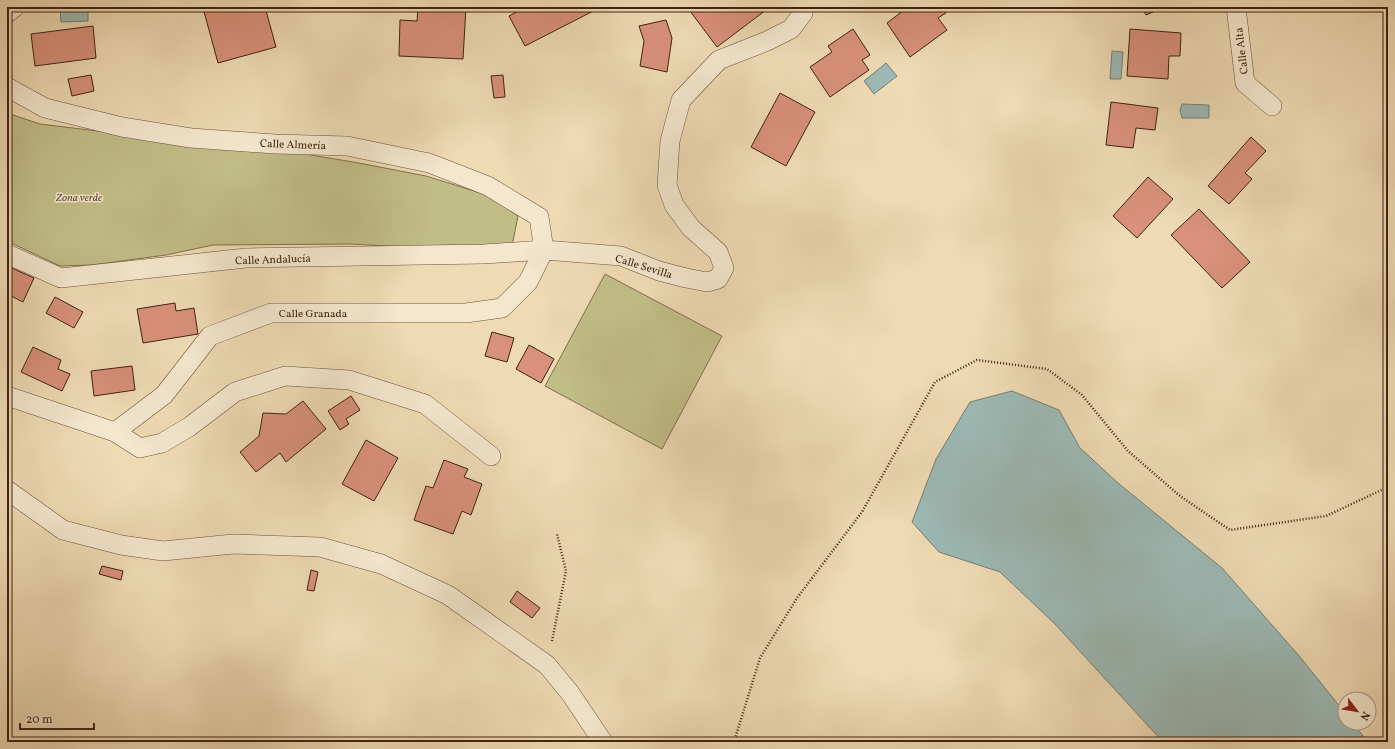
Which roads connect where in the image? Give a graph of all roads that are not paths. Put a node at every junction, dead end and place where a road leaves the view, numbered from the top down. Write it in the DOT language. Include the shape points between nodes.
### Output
graph roads {
  1 [pos="15,7"];
  2 [pos="803,7"];
  3 [pos="1236,7"];
  4 [pos="7,13"];
  5 [pos="7,87"];
  6 [pos="1272,106"];
  7 [pos="544,250"];
  8 [pos="7,254"];
  9 [pos="7,396"];
  10 [pos="115,432"];
  11 [pos="491,456"];
  12 [pos="7,490"];
  13 [pos="603,742"];
  1 -- 4 [label="street"];
  2 -- 7 [label="street, Calle Sevilla" via="803,13 791,29 719,60 681,100 670,141 668,185 674,205 691,228 718,252 724,268 718,279 707,282 686,278 659,271 621,256"];
  3 -- 6 [label="street, Calle Alta" via="1245,83"];
  5 -- 7 [label="street, Calle Almería" via="45,108 122,128 191,138 347,146 429,162 488,186 539,217"];
  7 -- 8 [label="street, Calle Andalucía" via="484,254 246,258 61,278"];
  7 -- 10 [label="street, Calle Granada" via="528,282 502,308 466,313 271,313 210,336 164,395"];
  9 -- 10 [label="street"];
  10 -- 11 [label="street" via="140,448 162,443 189,427 235,392 285,376 349,380 425,404"];
  12 -- 13 [label="street" via="63,530 121,545 164,551 233,544 320,547 381,564 448,595 547,665 570,693"];
}
